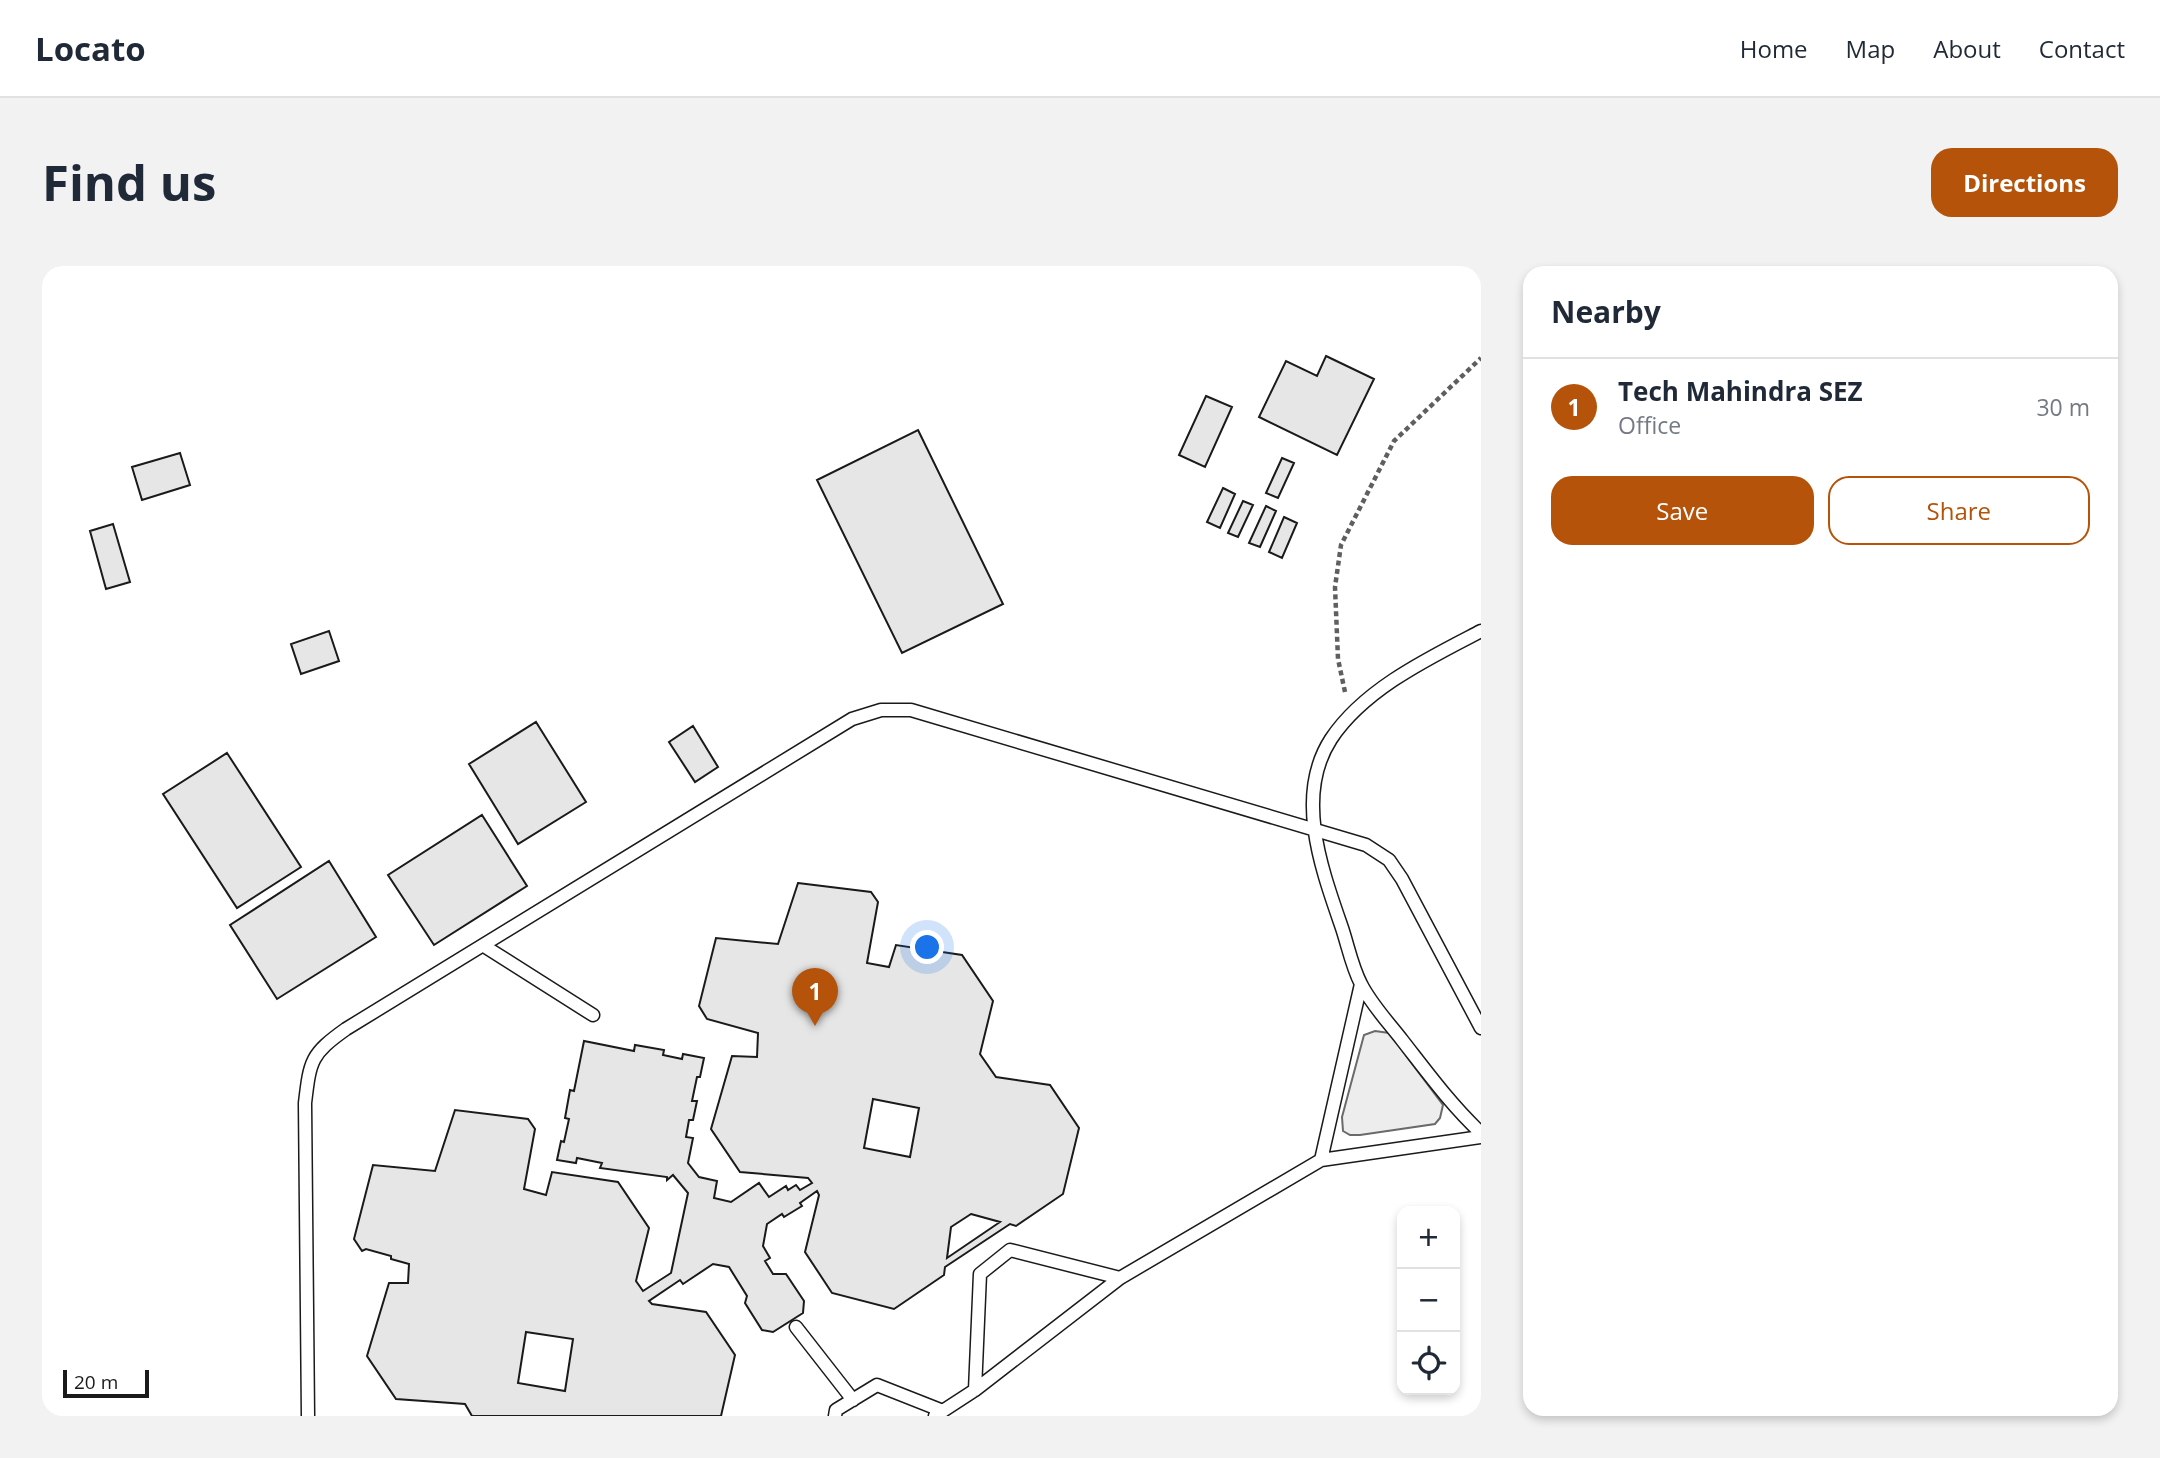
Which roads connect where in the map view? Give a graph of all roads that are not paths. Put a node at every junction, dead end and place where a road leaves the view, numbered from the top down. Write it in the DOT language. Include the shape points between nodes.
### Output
graph roads {
  1 [pos="1481,631"];
  2 [pos="1314,831"];
  3 [pos="484,946"];
  4 [pos="1361,984"];
  5 [pos="593,1015"];
  6 [pos="1481,1028"];
  7 [pos="1481,1135"];
  8 [pos="1321,1160"];
  9 [pos="1120,1278"];
  10 [pos="796,1326"];
  11 [pos="975,1390"];
  12 [pos="853,1400"];
  13 [pos="939,1414"];
  14 [pos="308,1416"];
  15 [pos="835,1416"];
  1 -- 2 [label="lane" via="1439,653 1350,713 1320,759 1314,780"];
  2 -- 3 [label="lane" via="911,710 881,710 852,719 818,739"];
  2 -- 4 [label="lane"];
  2 -- 6 [label="lane" via="1366,845 1388,860"];
  3 -- 5 [label="lane"];
  3 -- 14 [label="lane" via="346,1029 320,1048 309,1068 305,1103"];
  4 -- 7 [label="lane" via="1457,1111"];
  4 -- 8 [label="lane"];
  7 -- 8 [label="lane"];
  8 -- 9 [label="lane"];
  9 -- 11 [label="lane"];
  9 -- 11 [label="lane" via="1010,1250 980,1274"];
  10 -- 12 [label="lane"];
  11 -- 13 [label="lane"];
  12 -- 13 [label="lane" via="877,1385"];
  12 -- 15 [label="lane" via="836,1410"];
}
